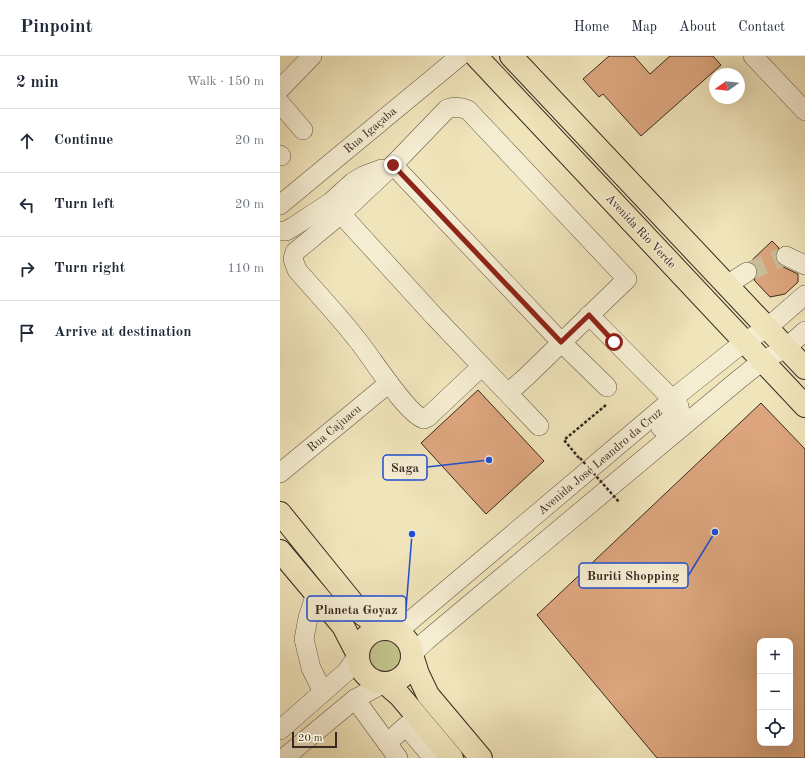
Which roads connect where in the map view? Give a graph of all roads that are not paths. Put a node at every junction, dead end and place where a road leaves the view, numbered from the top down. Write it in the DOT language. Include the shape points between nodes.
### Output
graph roads {
  1 [pos="312,56"];
  2 [pos="460,56"];
  3 [pos="476,56"];
  4 [pos="511,56"];
  5 [pos="753,56"];
  6 [pos="280,89"];
  7 [pos="280,103"];
  8 [pos="805,111"];
  9 [pos="303,130"];
  10 [pos="393,165"];
  11 [pos="280,205"];
  12 [pos="341,214"];
  13 [pos="280,231"];
  14 [pos="786,256"];
  15 [pos="805,265"];
  16 [pos="748,272"];
  17 [pos="727,285"];
  18 [pos="805,295"];
  19 [pos="589,315"];
  20 [pos="767,328"];
  21 [pos="805,331"];
  22 [pos="561,342"];
  23 [pos="744,342"];
  24 [pos="786,348"];
  25 [pos="762,361"];
  26 [pos="482,366"];
  27 [pos="805,368"];
  28 [pos="389,383"];
  29 [pos="607,387"];
  30 [pos="508,393"];
  31 [pos="673,400"];
  32 [pos="805,406"];
  33 [pos="539,426"];
  34 [pos="655,450"];
  35 [pos="280,473"];
  36 [pos="280,513"];
  37 [pos="281,554"];
  38 [pos="316,593"];
  39 [pos="390,630"];
  40 [pos="412,655"];
  41 [pos="358,656"];
  42 [pos="384,683"];
  43 [pos="323,692"];
  44 [pos="355,699"];
  45 [pos="412,722"];
  46 [pos="280,730"];
  47 [pos="387,743"];
  48 [pos="284,758"];
  49 [pos="398,758"];
  50 [pos="433,758"];
  51 [pos="452,758"];
  52 [pos="481,758"];
  1 -- 6 [label="street"];
  2 -- 11 [label="street, Rua Igaçaba"];
  3 -- 23 [label="main road, Avenida Rio Verde"];
  4 -- 17 [label="main road, Avenida Rio Verde"];
  5 -- 8 [label="street"];
  7 -- 9 [label="street"];
  10 -- 12 [label="street"];
  10 -- 13 [label="street" via="363,176 331,202 293,227"];
  10 -- 19 [label="street" via="447,109 457,107 468,110 627,279"];
  10 -- 22 [label="street"];
  12 -- 26 [label="street"];
  12 -- 28 [label="street" via="295,252 292,259 297,270 356,338"];
  14 -- 15 [label="street"];
  16 -- 17 [label="street"];
  17 -- 20 [label="main road, Avenida Rio Verde"];
  18 -- 20 [label="street, Avenida José Leandro da Cruz"];
  19 -- 22 [label="street"];
  19 -- 31 [label="street"];
  20 -- 23 [label="street, Avenida José Leandro da Cruz"];
  20 -- 24 [label="main road, Avenida Rio Verde"];
  21 -- 24 [label="street"];
  22 -- 29 [label="street"];
  22 -- 30 [label="street"];
  23 -- 25 [label="main road, Avenida Rio Verde"];
  23 -- 31 [label="street, Avenida José Leandro da Cruz"];
  24 -- 25 [label="street"];
  24 -- 27 [label="main road, Avenida Rio Verde"];
  25 -- 32 [label="main road, Avenida Rio Verde"];
  25 -- 34 [label="street"];
  26 -- 28 [label="street" via="424,419 403,401"];
  26 -- 30 [label="street"];
  28 -- 35 [label="street, Rua Cajuacu"];
  30 -- 33 [label="street"];
  31 -- 34 [label="street" via="679,406 680,412 652,436"];
  31 -- 39 [label="street, Avenida José Leandro da Cruz"];
  34 -- 40 [label="street"];
  36 -- 39 [label="main road" via="361,613"];
  37 -- 38 [label="main road"];
  38 -- 41 [label="main road" via="343,626"];
  38 -- 43 [label="street" via="304,639 311,668"];
  39 -- 40 [label="main road" via="408,641"];
  39 -- 41 [label="main road" via="375,631 368,635 359,647"];
  40 -- 42 [label="main road" via="407,672 397,680"];
  40 -- 52 [label="main road" via="428,695"];
  41 -- 42 [label="main road" via="363,672 375,682"];
  41 -- 43 [label="street" via="346,672"];
  42 -- 44 [label="street"];
  42 -- 45 [label="main road" via="400,696"];
  43 -- 46 [label="street"];
  44 -- 47 [label="street"];
  44 -- 48 [label="street"];
  45 -- 47 [label="street"];
  45 -- 50 [label="street"];
  45 -- 51 [label="main road"];
  47 -- 49 [label="street"];
}
